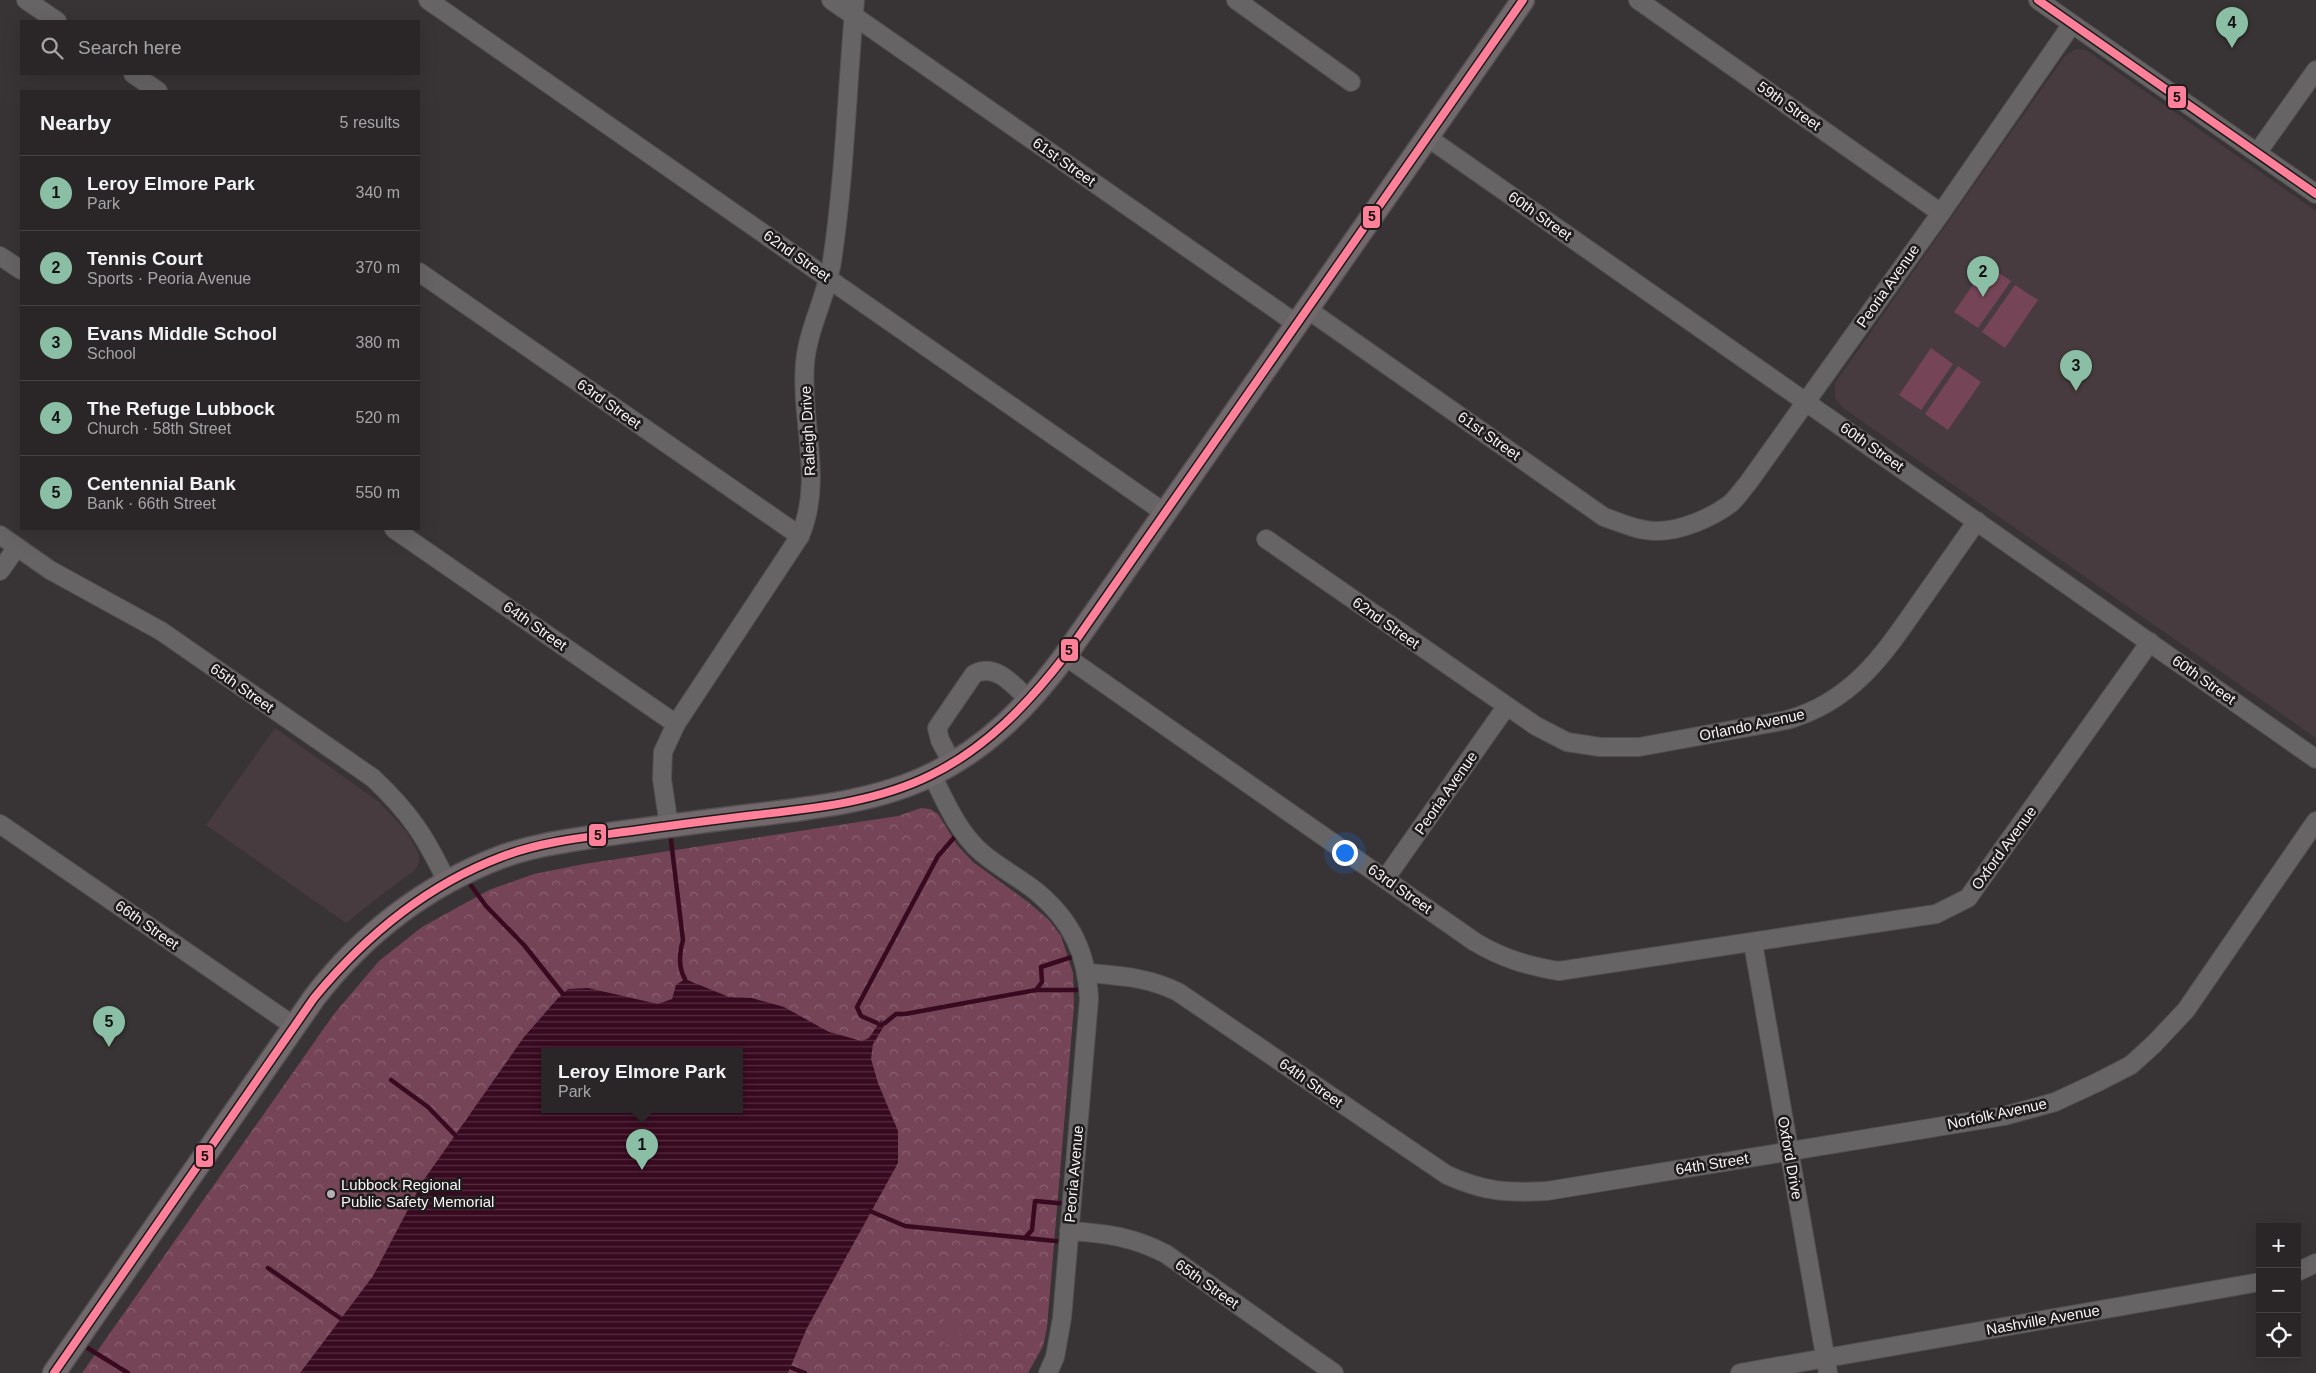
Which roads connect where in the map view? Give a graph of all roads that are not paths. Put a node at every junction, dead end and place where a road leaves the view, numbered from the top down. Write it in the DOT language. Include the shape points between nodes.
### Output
graph roads {
  1 [pos="26,0"];
  2 [pos="428,0"];
  3 [pos="831,0"];
  4 [pos="1236,0"];
  5 [pos="1523,0"];
  6 [pos="1638,0"];
  7 [pos="2038,0"];
  8 [pos="855,8"];
  9 [pos="56,20"];
  10 [pos="2072,24"];
  11 [pos="2316,70"];
  12 [pos="134,75"];
  13 [pos="1351,82"];
  14 [pos="157,90"];
  15 [pos="1427,137"];
  16 [pos="2257,153"];
  17 [pos="2316,194"];
  18 [pos="1940,213"];
  19 [pos="0,256"];
  20 [pos="20,269"];
  21 [pos="420,273"];
  22 [pos="830,278"];
  23 [pos="1302,316"];
  24 [pos="1807,402"];
  25 [pos="1165,513"];
  26 [pos="1977,520"];
  27 [pos="1683,526"];
  28 [pos="395,530"];
  29 [pos="0,535"];
  30 [pos="800,536"];
  31 [pos="1266,539"];
  32 [pos="16,547"];
  33 [pos="0,571"];
  34 [pos="2150,642"];
  35 [pos="1065,656"];
  36 [pos="1030,701"];
  37 [pos="1506,707"];
  38 [pos="676,724"];
  39 [pos="2316,759"];
  40 [pos="952,762"];
  41 [pos="932,775"];
  42 [pos="2316,821"];
  43 [pos="0,824"];
  44 [pos="669,826"];
  45 [pos="1386,878"];
  46 [pos="447,882"];
  47 [pos="1752,943"];
  48 [pos="1088,973"];
  49 [pos="294,1026"];
  50 [pos="1789,1151"];
  51 [pos="1069,1231"];
  52 [pos="2316,1263"];
  53 [pos="2301,1270"];
  54 [pos="2256,1283"];
  55 [pos="1827,1365"];
  56 [pos="1332,1372"];
  57 [pos="54,1373"];
  58 [pos="1048,1373"];
  59 [pos="1740,1373"];
  1 -- 9 [label="street"];
  2 -- 22 [label="street, 62nd Street"];
  3 -- 8 [label="street, 61st Street"];
  4 -- 13 [label="street"];
  5 -- 15 [label="main road"];
  6 -- 18 [label="street, 59th Street"];
  7 -- 10 [label="street"];
  8 -- 22 [label="street, Raleigh Drive" via="837,233"];
  8 -- 23 [label="street, 61st Street"];
  10 -- 16 [label="street"];
  10 -- 18 [label="street, Peoria Avenue"];
  11 -- 16 [label="street"];
  12 -- 14 [label="street"];
  15 -- 23 [label="main road"];
  15 -- 24 [label="street, 60th Street"];
  16 -- 17 [label="street"];
  18 -- 24 [label="street, Peoria Avenue"];
  19 -- 20 [label="street"];
  21 -- 30 [label="street, 63rd Street"];
  22 -- 25 [label="street, 62nd Street"];
  22 -- 30 [label="street, Raleigh Drive" via="815,320 805,363 811,468 808,514"];
  23 -- 25 [label="main road"];
  23 -- 27 [label="street, 61st Street" via="1604,517 1657,531"];
  24 -- 26 [label="street, 60th Street"];
  24 -- 27 [label="street, Peoria Avenue" via="1731,503"];
  25 -- 35 [label="main road"];
  26 -- 34 [label="street, 60th Street"];
  26 -- 37 [label="street, Orlando Avenue" via="1882,657 1860,680 1808,714 1639,747 1600,747 1567,742"];
  28 -- 38 [label="street, 64th Street"];
  29 -- 32 [label="street, 65th Street"];
  30 -- 38 [label="street, Raleigh Drive"];
  31 -- 37 [label="street, 62nd Street"];
  32 -- 33 [label="street"];
  32 -- 46 [label="street, 65th Street" via="50,570 161,631 372,778 399,803 416,825"];
  34 -- 39 [label="street, 60th Street"];
  34 -- 47 [label="street, Oxford Avenue" via="1968,898 1936,914"];
  35 -- 36 [label="main road"];
  35 -- 45 [label="street, 63rd Street"];
  36 -- 40 [label="main road" via="976,749"];
  36 -- 40 [label="street" via="997,673 984,670 970,677 937,728"];
  37 -- 45 [label="street, Peoria Avenue"];
  38 -- 44 [label="street, Raleigh Drive" via="663,752 662,779"];
  40 -- 41 [label="main road"];
  41 -- 44 [label="main road" via="866,798"];
  41 -- 48 [label="street" via="963,833 980,852 1037,892 1056,910 1074,935"];
  42 -- 50 [label="street, Norfolk Avenue" via="2186,1010 2131,1065 2055,1102 2004,1116"];
  43 -- 49 [label="street, 66th Street"];
  44 -- 46 [label="main road" via="556,842 502,857"];
  45 -- 47 [label="street, 63rd Street" via="1495,954 1535,968 1559,971"];
  46 -- 49 [label="main road" via="412,902 359,945 337,968"];
  47 -- 50 [label="street, Oxford Drive"];
  48 -- 50 [label="street, 64th Street" via="1140,977 1178,992 1413,1154 1447,1175 1473,1186 1513,1193 1547,1191"];
  48 -- 51 [label="street, Peoria Avenue" via="1089,999"];
  49 -- 57 [label="main road"];
  50 -- 55 [label="street, Oxford Drive"];
  51 -- 56 [label="street, 65th Street" via="1103,1233 1144,1242 1166,1254"];
  51 -- 58 [label="street, Peoria Avenue" via="1062,1318 1055,1357"];
  52 -- 53 [label="street"];
  54 -- 55 [label="street, Nashville Avenue"];
  55 -- 59 [label="street, Nashville Avenue"];
}
